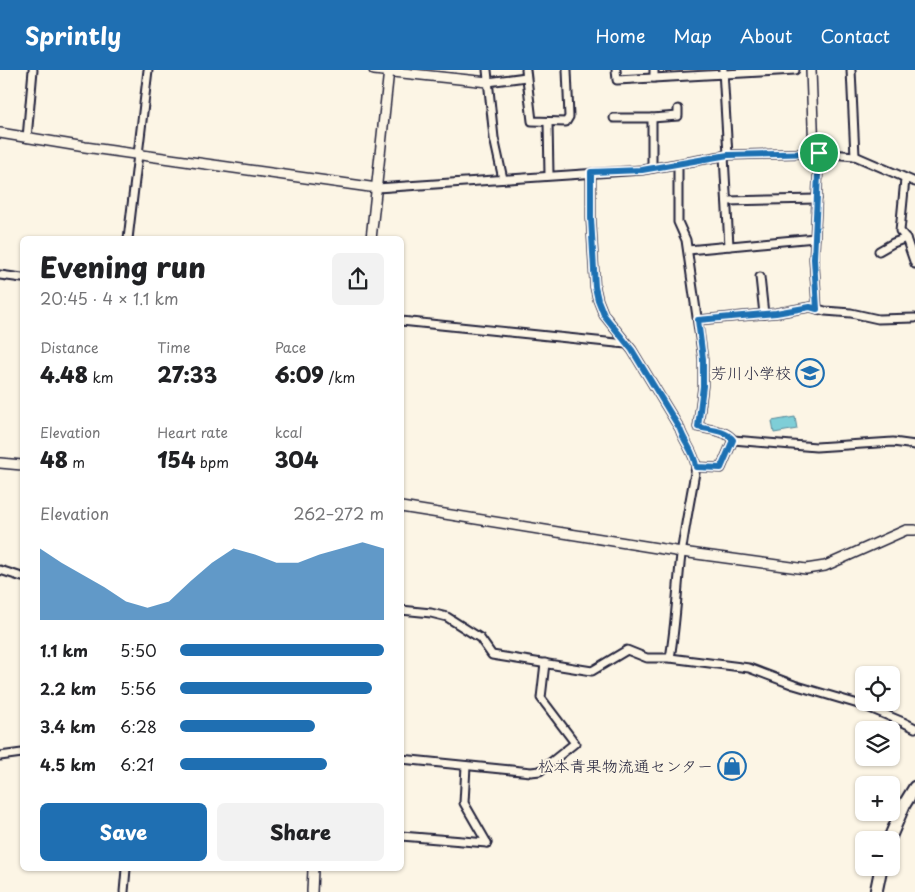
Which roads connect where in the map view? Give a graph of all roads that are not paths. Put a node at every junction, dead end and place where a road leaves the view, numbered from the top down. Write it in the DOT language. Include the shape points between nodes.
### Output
graph roads {
  1 [pos="33,70"];
  2 [pos="148,70"];
  3 [pos="374,70"];
  4 [pos="487,70"];
  5 [pos="568,70"];
  6 [pos="616,70"];
  7 [pos="795,70"];
  8 [pos="810,70"];
  9 [pos="851,70"];
  10 [pos="388,71"];
  11 [pos="723,72"];
  12 [pos="526,74"];
  13 [pos="654,74"];
  14 [pos="488,82"];
  15 [pos="678,109"];
  16 [pos="614,118"];
  17 [pos="652,118"];
  18 [pos="548,122"];
  19 [pos="0,133"];
  20 [pos="27,138"];
  21 [pos="817,153"];
  22 [pos="138,154"];
  23 [pos="726,156"];
  24 [pos="855,156"];
  25 [pos="678,165"];
  26 [pos="652,168"];
  27 [pos="591,172"];
  28 [pos="548,175"];
  29 [pos="503,179"];
  30 [pos="906,179"];
  31 [pos="915,182"];
  32 [pos="377,188"];
  33 [pos="817,199"];
  34 [pos="727,201"];
  35 [pos="128,236"];
  36 [pos="371,236"];
  37 [pos="815,238"];
  38 [pos="906,238"];
  39 [pos="729,246"];
  40 [pos="688,250"];
  41 [pos="880,251"];
  42 [pos="915,264"];
  43 [pos="0,275"];
  44 [pos="760,277"];
  45 [pos="20,278"];
  46 [pos="817,309"];
  47 [pos="764,314"];
  48 [pos="915,318"];
  49 [pos="698,320"];
  50 [pos="404,321"];
  51 [pos="626,344"];
  52 [pos="733,440"];
  53 [pos="915,445"];
  54 [pos="0,463"];
  55 [pos="20,465"];
  56 [pos="696,467"];
  57 [pos="404,507"];
  58 [pos="915,530"];
  59 [pos="682,552"];
  60 [pos="0,570"];
  61 [pos="20,576"];
  62 [pos="404,610"];
  63 [pos="670,658"];
  64 [pos="545,663"];
  65 [pos="915,728"];
  66 [pos="20,753"];
  67 [pos="0,756"];
  68 [pos="404,759"];
  69 [pos="466,766"];
  70 [pos="915,787"];
  71 [pos="893,831"];
  72 [pos="404,836"];
  73 [pos="126,871"];
  74 [pos="313,871"];
  75 [pos="879,876"];
  76 [pos="124,892"];
  77 [pos="312,892"];
  78 [pos="876,892"];
  1 -- 20 [label="street"];
  2 -- 22 [label="street"];
  3 -- 10 [label="street"];
  4 -- 14 [label="street"];
  5 -- 18 [label="street" via="569,118 566,122"];
  6 -- 13 [label="street" via="617,80"];
  7 -- 11 [label="street"];
  8 -- 21 [label="street"];
  9 -- 24 [label="street"];
  10 -- 14 [label="street"];
  10 -- 32 [label="street"];
  11 -- 13 [label="street"];
  11 -- 23 [label="street"];
  12 -- 14 [label="street"];
  12 -- 18 [label="street" via="532,122"];
  14 -- 29 [label="street" via="494,138"];
  15 -- 17 [label="street" via="678,116"];
  16 -- 17 [label="street"];
  17 -- 26 [label="street"];
  18 -- 28 [label="street"];
  19 -- 20 [label="street"];
  20 -- 22 [label="street"];
  21 -- 23 [label="street"];
  21 -- 24 [label="street"];
  21 -- 33 [label="street"];
  22 -- 32 [label="street"];
  22 -- 35 [label="street"];
  23 -- 25 [label="street"];
  23 -- 34 [label="street"];
  24 -- 30 [label="street"];
  25 -- 26 [label="street"];
  25 -- 40 [label="street" via="678,222"];
  26 -- 27 [label="street"];
  27 -- 28 [label="street"];
  27 -- 51 [label="street" via="595,287 604,315"];
  28 -- 29 [label="street"];
  29 -- 32 [label="street"];
  30 -- 31 [label="street"];
  30 -- 38 [label="street" via="900,231"];
  32 -- 36 [label="street"];
  33 -- 34 [label="street"];
  33 -- 37 [label="street"];
  34 -- 39 [label="street"];
  37 -- 39 [label="street"];
  37 -- 46 [label="street"];
  38 -- 41 [label="street"];
  38 -- 42 [label="street"];
  39 -- 40 [label="street"];
  40 -- 49 [label="street"];
  43 -- 45 [label="street"];
  44 -- 47 [label="street"];
  46 -- 47 [label="street" via="810,307"];
  46 -- 48 [label="street" via="878,319"];
  47 -- 49 [label="street"];
  49 -- 52 [label="street" via="703,386 698,427 723,432"];
  50 -- 51 [label="street"];
  51 -- 56 [label="street" via="680,429"];
  52 -- 53 [label="street" via="816,447 893,442"];
  52 -- 56 [label="street" via="721,468"];
  54 -- 55 [label="street"];
  56 -- 59 [label="street"];
  57 -- 59 [label="street"];
  58 -- 59 [label="street" via="906,530 826,566 811,569"];
  59 -- 63 [label="street"];
  60 -- 61 [label="street"];
  62 -- 64 [label="street" via="447,617 480,638 492,655"];
  63 -- 64 [label="street" via="647,658 627,650 592,671"];
  63 -- 65 [label="street" via="749,668 865,706"];
  64 -- 69 [label="street" via="541,698 575,743 540,771"];
  66 -- 67 [label="street"];
  68 -- 69 [label="street"];
  69 -- 72 [label="street" via="464,802 487,843"];
  70 -- 71 [label="main road"];
  73 -- 76 [label="street"];
  74 -- 77 [label="street"];
  75 -- 78 [label="main road"];
}
